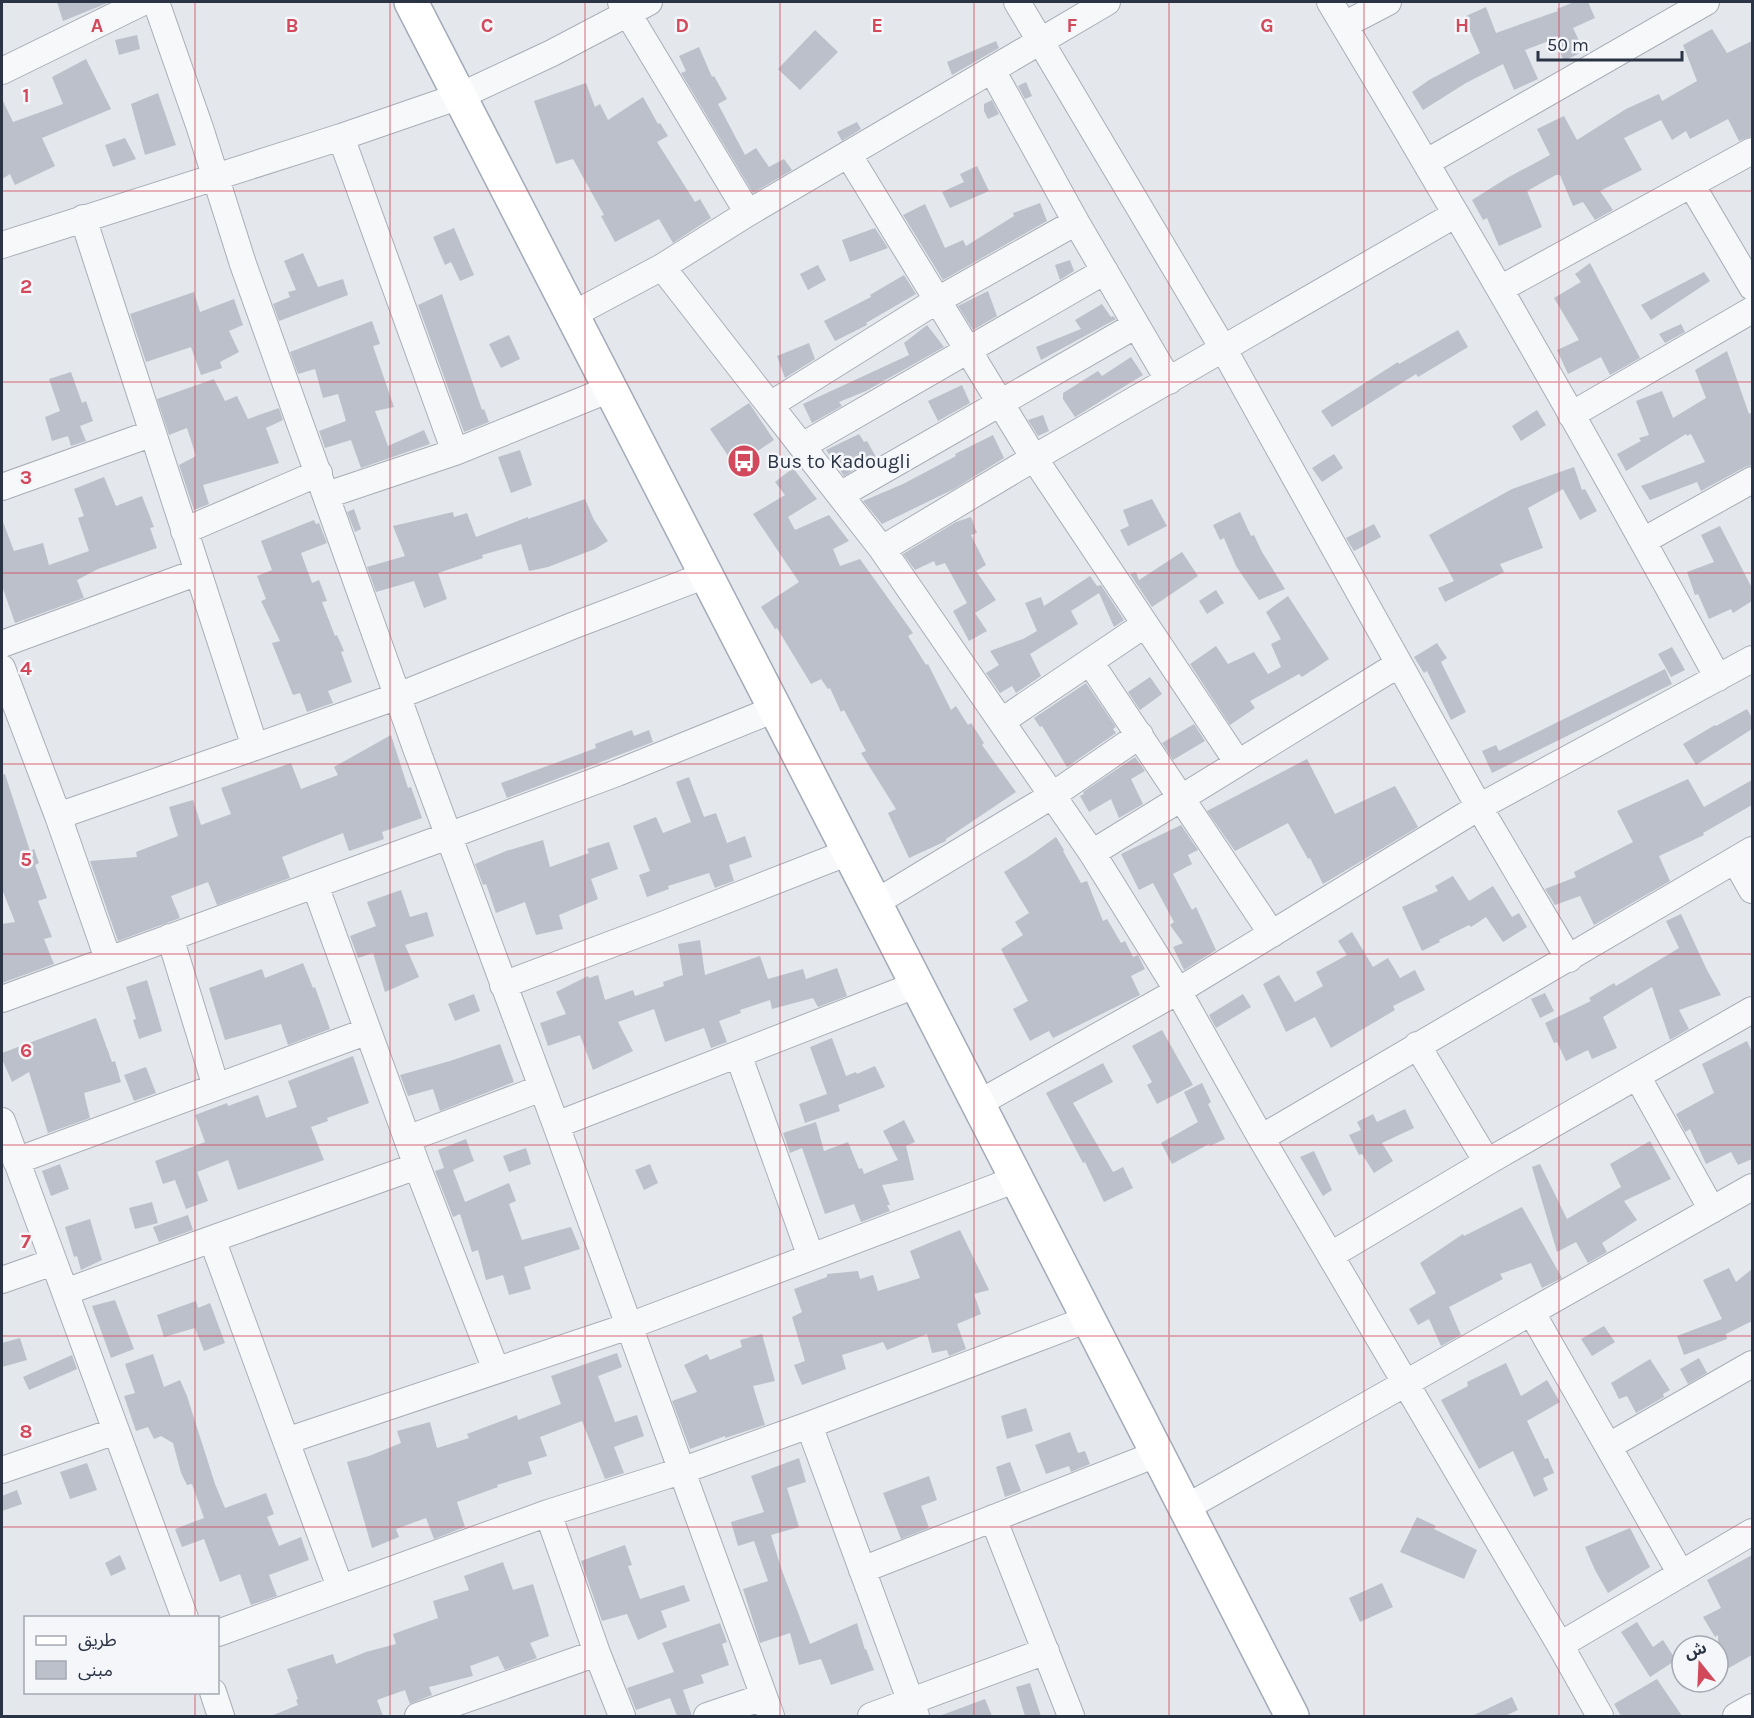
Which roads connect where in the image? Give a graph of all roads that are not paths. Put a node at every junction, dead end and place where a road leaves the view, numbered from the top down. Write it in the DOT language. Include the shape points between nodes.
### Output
graph roads {
  1 [pos="143,2"];
  2 [pos="156,2"];
  3 [pos="411,2"];
  4 [pos="1017,2"];
  5 [pos="1107,2"];
  6 [pos="1330,2"];
  7 [pos="1388,2"];
  8 [pos="1706,2"];
  9 [pos="633,6"];
  10 [pos="1344,25"];
  11 [pos="1041,40"];
  12 [pos="992,69"];
  13 [pos="2,71"];
  14 [pos="460,96"];
  15 [pos="341,137"];
  16 [pos="1752,151"];
  17 [pos="848,154"];
  18 [pos="1427,162"];
  19 [pos="216,177"];
  20 [pos="1691,184"];
  21 [pos="748,213"];
  22 [pos="1456,214"];
  23 [pos="83,218"];
  24 [pos="1076,222"];
  25 [pos="2,245"];
  26 [pos="662,267"];
  27 [pos="1105,271"];
  28 [pos="1752,287"];
  29 [pos="1500,289"];
  30 [pos="936,301"];
  31 [pos="1752,310"];
  32 [pos="572,315"];
  33 [pos="1136,325"];
  34 [pos="1224,350"];
  35 [pos="966,351"];
  36 [pos="1169,381"];
  37 [pos="610,389"];
  38 [pos="1000,404"];
  39 [pos="770,405"];
  40 [pos="1570,415"];
  41 [pos="153,433"];
  42 [pos="802,446"];
  43 [pos="455,452"];
  44 [pos="1034,458"];
  45 [pos="1752,480"];
  46 [pos="323,484"];
  47 [pos="2,487"];
  48 [pos="840,495"];
  49 [pos="184,531"];
  50 [pos="1643,541"];
  51 [pos="882,549"];
  52 [pos="198,572"];
  53 [pos="706,575"];
  54 [pos="1144,625"];
  55 [pos="2,644"];
  56 [pos="1752,659"];
  57 [pos="1090,662"];
  58 [pos="1399,664"];
  59 [pos="2,668"];
  60 [pos="1718,678"];
  61 [pos="398,696"];
  62 [pos="775,709"];
  63 [pos="1002,721"];
  64 [pos="1140,735"];
  65 [pos="255,747"];
  66 [pos="1238,763"];
  67 [pos="1053,795"];
  68 [pos="1181,798"];
  69 [pos="1479,807"];
  70 [pos="58,816"];
  71 [pos="448,836"];
  72 [pos="849,852"];
  73 [pos="1092,853"];
  74 [pos="1744,855"];
  75 [pos="315,885"];
  76 [pos="1752,890"];
  77 [pos="875,903"];
  78 [pos="1272,934"];
  79 [pos="170,937"];
  80 [pos="108,959"];
  81 [pos="1569,959"];
  82 [pos="918,984"];
  83 [pos="503,985"];
  84 [pos="1178,992"];
  85 [pos="2,999"];
  86 [pos="1752,1010"];
  87 [pos="368,1031"];
  88 [pos="1417,1045"];
  89 [pos="738,1054"];
  90 [pos="1637,1076"];
  91 [pos="216,1087"];
  92 [pos="542,1088"];
  93 [pos="979,1103"];
  94 [pos="2,1121"];
  95 [pos="556,1125"];
  96 [pos="407,1138"];
  97 [pos="1262,1138"];
  98 [pos="16,1161"];
  99 [pos="1488,1162"];
  100 [pos="417,1166"];
  101 [pos="1017,1179"];
  102 [pos="1752,1187"];
  103 [pos="1712,1210"];
  104 [pos="212,1239"];
  105 [pos="1331,1255"];
  106 [pos="811,1257"];
  107 [pos="54,1262"];
  108 [pos="2,1280"];
  109 [pos="64,1292"];
  110 [pos="1532,1313"];
  111 [pos="1091,1318"];
  112 [pos="629,1326"];
  113 [pos="1752,1364"];
  114 [pos="496,1371"];
  115 [pos="1406,1384"];
  116 [pos="809,1425"];
  117 [pos="116,1431"];
  118 [pos="286,1441"];
  119 [pos="1609,1446"];
  120 [pos="1159,1453"];
  121 [pos="2,1470"];
  122 [pos="681,1471"];
  123 [pos="1187,1507"];
  124 [pos="548,1513"];
  125 [pos="993,1518"];
  126 [pos="1752,1532"];
  127 [pos="862,1570"];
  128 [pos="1681,1574"];
  129 [pos="340,1587"];
  130 [pos="185,1616"];
  131 [pos="219,1633"];
  132 [pos="1560,1645"];
  133 [pos="1046,1651"];
  134 [pos="597,1653"];
  135 [pos="214,1694"];
  136 [pos="767,1707"];
  137 [pos="1752,1707"];
  138 [pos="913,1710"];
  139 [pos="221,1716"];
  140 [pos="418,1716"];
  141 [pos="622,1716"];
  142 [pos="707,1716"];
  143 [pos="871,1716"];
  144 [pos="1071,1716"];
  145 [pos="1292,1716"];
  146 [pos="1600,1716"];
  147 [pos="1736,1716"];
  1 -- 13 [label="street"];
  2 -- 19 [label="street"];
  3 -- 14 [label="main road"];
  4 -- 11 [label="street"];
  5 -- 11 [label="street"];
  6 -- 10 [label="street"];
  7 -- 10 [label="street"];
  8 -- 18 [label="street"];
  9 -- 14 [label="street" via="552,53"];
  9 -- 21 [label="street"];
  10 -- 18 [label="street"];
  11 -- 12 [label="street"];
  11 -- 34 [label="street"];
  12 -- 17 [label="street"];
  12 -- 24 [label="street"];
  14 -- 15 [label="street"];
  14 -- 32 [label="main road"];
  15 -- 19 [label="street"];
  15 -- 43 [label="street"];
  16 -- 20 [label="street"];
  17 -- 21 [label="street"];
  17 -- 30 [label="street"];
  18 -- 22 [label="street"];
  19 -- 23 [label="street"];
  19 -- 46 [label="street" via="243,264"];
  20 -- 28 [label="street"];
  20 -- 29 [label="street"];
  21 -- 26 [label="street"];
  22 -- 29 [label="street"];
  22 -- 34 [label="street"];
  23 -- 25 [label="street"];
  23 -- 41 [label="street"];
  24 -- 27 [label="street"];
  24 -- 30 [label="street"];
  26 -- 32 [label="street"];
  26 -- 39 [label="street"];
  27 -- 33 [label="street"];
  27 -- 35 [label="street"];
  29 -- 40 [label="street"];
  30 -- 35 [label="street"];
  30 -- 39 [label="street"];
  31 -- 40 [label="street"];
  32 -- 37 [label="main road"];
  33 -- 36 [label="street"];
  33 -- 38 [label="street"];
  34 -- 36 [label="street"];
  34 -- 58 [label="street"];
  35 -- 38 [label="street"];
  35 -- 42 [label="street"];
  36 -- 44 [label="street"];
  37 -- 43 [label="street"];
  37 -- 53 [label="main road"];
  38 -- 44 [label="street"];
  38 -- 48 [label="street"];
  39 -- 42 [label="street"];
  40 -- 50 [label="street"];
  41 -- 47 [label="street"];
  41 -- 49 [label="street"];
  42 -- 48 [label="street"];
  43 -- 46 [label="street"];
  44 -- 51 [label="street"];
  44 -- 54 [label="street"];
  45 -- 50 [label="street"];
  46 -- 49 [label="street"];
  46 -- 61 [label="street"];
  48 -- 51 [label="street"];
  49 -- 52 [label="street"];
  50 -- 60 [label="street"];
  51 -- 63 [label="street"];
  52 -- 55 [label="street"];
  52 -- 65 [label="street"];
  53 -- 61 [label="street"];
  53 -- 62 [label="main road"];
  54 -- 57 [label="street"];
  54 -- 66 [label="street"];
  56 -- 60 [label="street"];
  57 -- 63 [label="street"];
  57 -- 64 [label="street"];
  58 -- 66 [label="street"];
  58 -- 69 [label="street"];
  59 -- 70 [label="street"];
  60 -- 69 [label="street"];
  61 -- 65 [label="street"];
  61 -- 71 [label="street"];
  62 -- 71 [label="street"];
  62 -- 72 [label="main road"];
  63 -- 67 [label="street"];
  64 -- 67 [label="street"];
  64 -- 68 [label="street"];
  65 -- 70 [label="street"];
  66 -- 68 [label="street"];
  67 -- 73 [label="street"];
  67 -- 77 [label="street"];
  68 -- 73 [label="street"];
  68 -- 78 [label="street"];
  69 -- 78 [label="street"];
  69 -- 81 [label="street"];
  70 -- 80 [label="street"];
  71 -- 75 [label="street"];
  71 -- 83 [label="street"];
  72 -- 77 [label="main road"];
  72 -- 83 [label="street"];
  73 -- 84 [label="street"];
  74 -- 76 [label="street"];
  74 -- 81 [label="street"];
  75 -- 79 [label="street"];
  75 -- 87 [label="street"];
  77 -- 82 [label="main road"];
  78 -- 84 [label="street"];
  79 -- 80 [label="street"];
  79 -- 91 [label="street"];
  80 -- 85 [label="street"];
  81 -- 88 [label="street"];
  82 -- 89 [label="street"];
  82 -- 93 [label="main road"];
  83 -- 92 [label="street"];
  84 -- 93 [label="street"];
  84 -- 97 [label="street"];
  86 -- 90 [label="street"];
  87 -- 91 [label="street"];
  87 -- 96 [label="street"];
  88 -- 97 [label="street"];
  88 -- 99 [label="street"];
  89 -- 95 [label="street"];
  89 -- 106 [label="street"];
  90 -- 99 [label="street"];
  90 -- 103 [label="street"];
  91 -- 98 [label="street"];
  92 -- 95 [label="street"];
  92 -- 96 [label="street"];
  93 -- 101 [label="main road"];
  94 -- 98 [label="street"];
  95 -- 112 [label="street"];
  96 -- 100 [label="street"];
  97 -- 105 [label="street"];
  98 -- 107 [label="street"];
  99 -- 105 [label="street"];
  100 -- 104 [label="street"];
  100 -- 114 [label="street"];
  101 -- 106 [label="street"];
  101 -- 111 [label="main road"];
  102 -- 103 [label="street"];
  103 -- 110 [label="street"];
  104 -- 109 [label="street"];
  104 -- 118 [label="street"];
  105 -- 115 [label="street"];
  106 -- 112 [label="street"];
  107 -- 108 [label="street"];
  107 -- 109 [label="street"];
  109 -- 117 [label="street"];
  110 -- 115 [label="street"];
  110 -- 119 [label="street"];
  111 -- 116 [label="street"];
  111 -- 120 [label="main road"];
  112 -- 114 [label="street"];
  112 -- 122 [label="street"];
  113 -- 119 [label="street"];
  114 -- 118 [label="street"];
  115 -- 123 [label="street"];
  115 -- 132 [label="street"];
  116 -- 122 [label="street"];
  116 -- 127 [label="street"];
  117 -- 121 [label="street"];
  117 -- 130 [label="street"];
  118 -- 129 [label="street"];
  119 -- 128 [label="street"];
  120 -- 123 [label="main road"];
  120 -- 125 [label="street"];
  122 -- 124 [label="street"];
  122 -- 136 [label="street"];
  123 -- 145 [label="main road"];
  124 -- 129 [label="street"];
  124 -- 134 [label="street"];
  125 -- 127 [label="street"];
  125 -- 133 [label="street"];
  126 -- 128 [label="street"];
  127 -- 138 [label="street"];
  128 -- 132 [label="street"];
  129 -- 131 [label="street"];
  132 -- 146 [label="street"];
  133 -- 138 [label="street"];
  133 -- 144 [label="street"];
  134 -- 140 [label="street"];
  134 -- 141 [label="street"];
  135 -- 139 [label="street"];
  136 -- 142 [label="street"];
  137 -- 147 [label="street"];
  138 -- 143 [label="street"];
}
